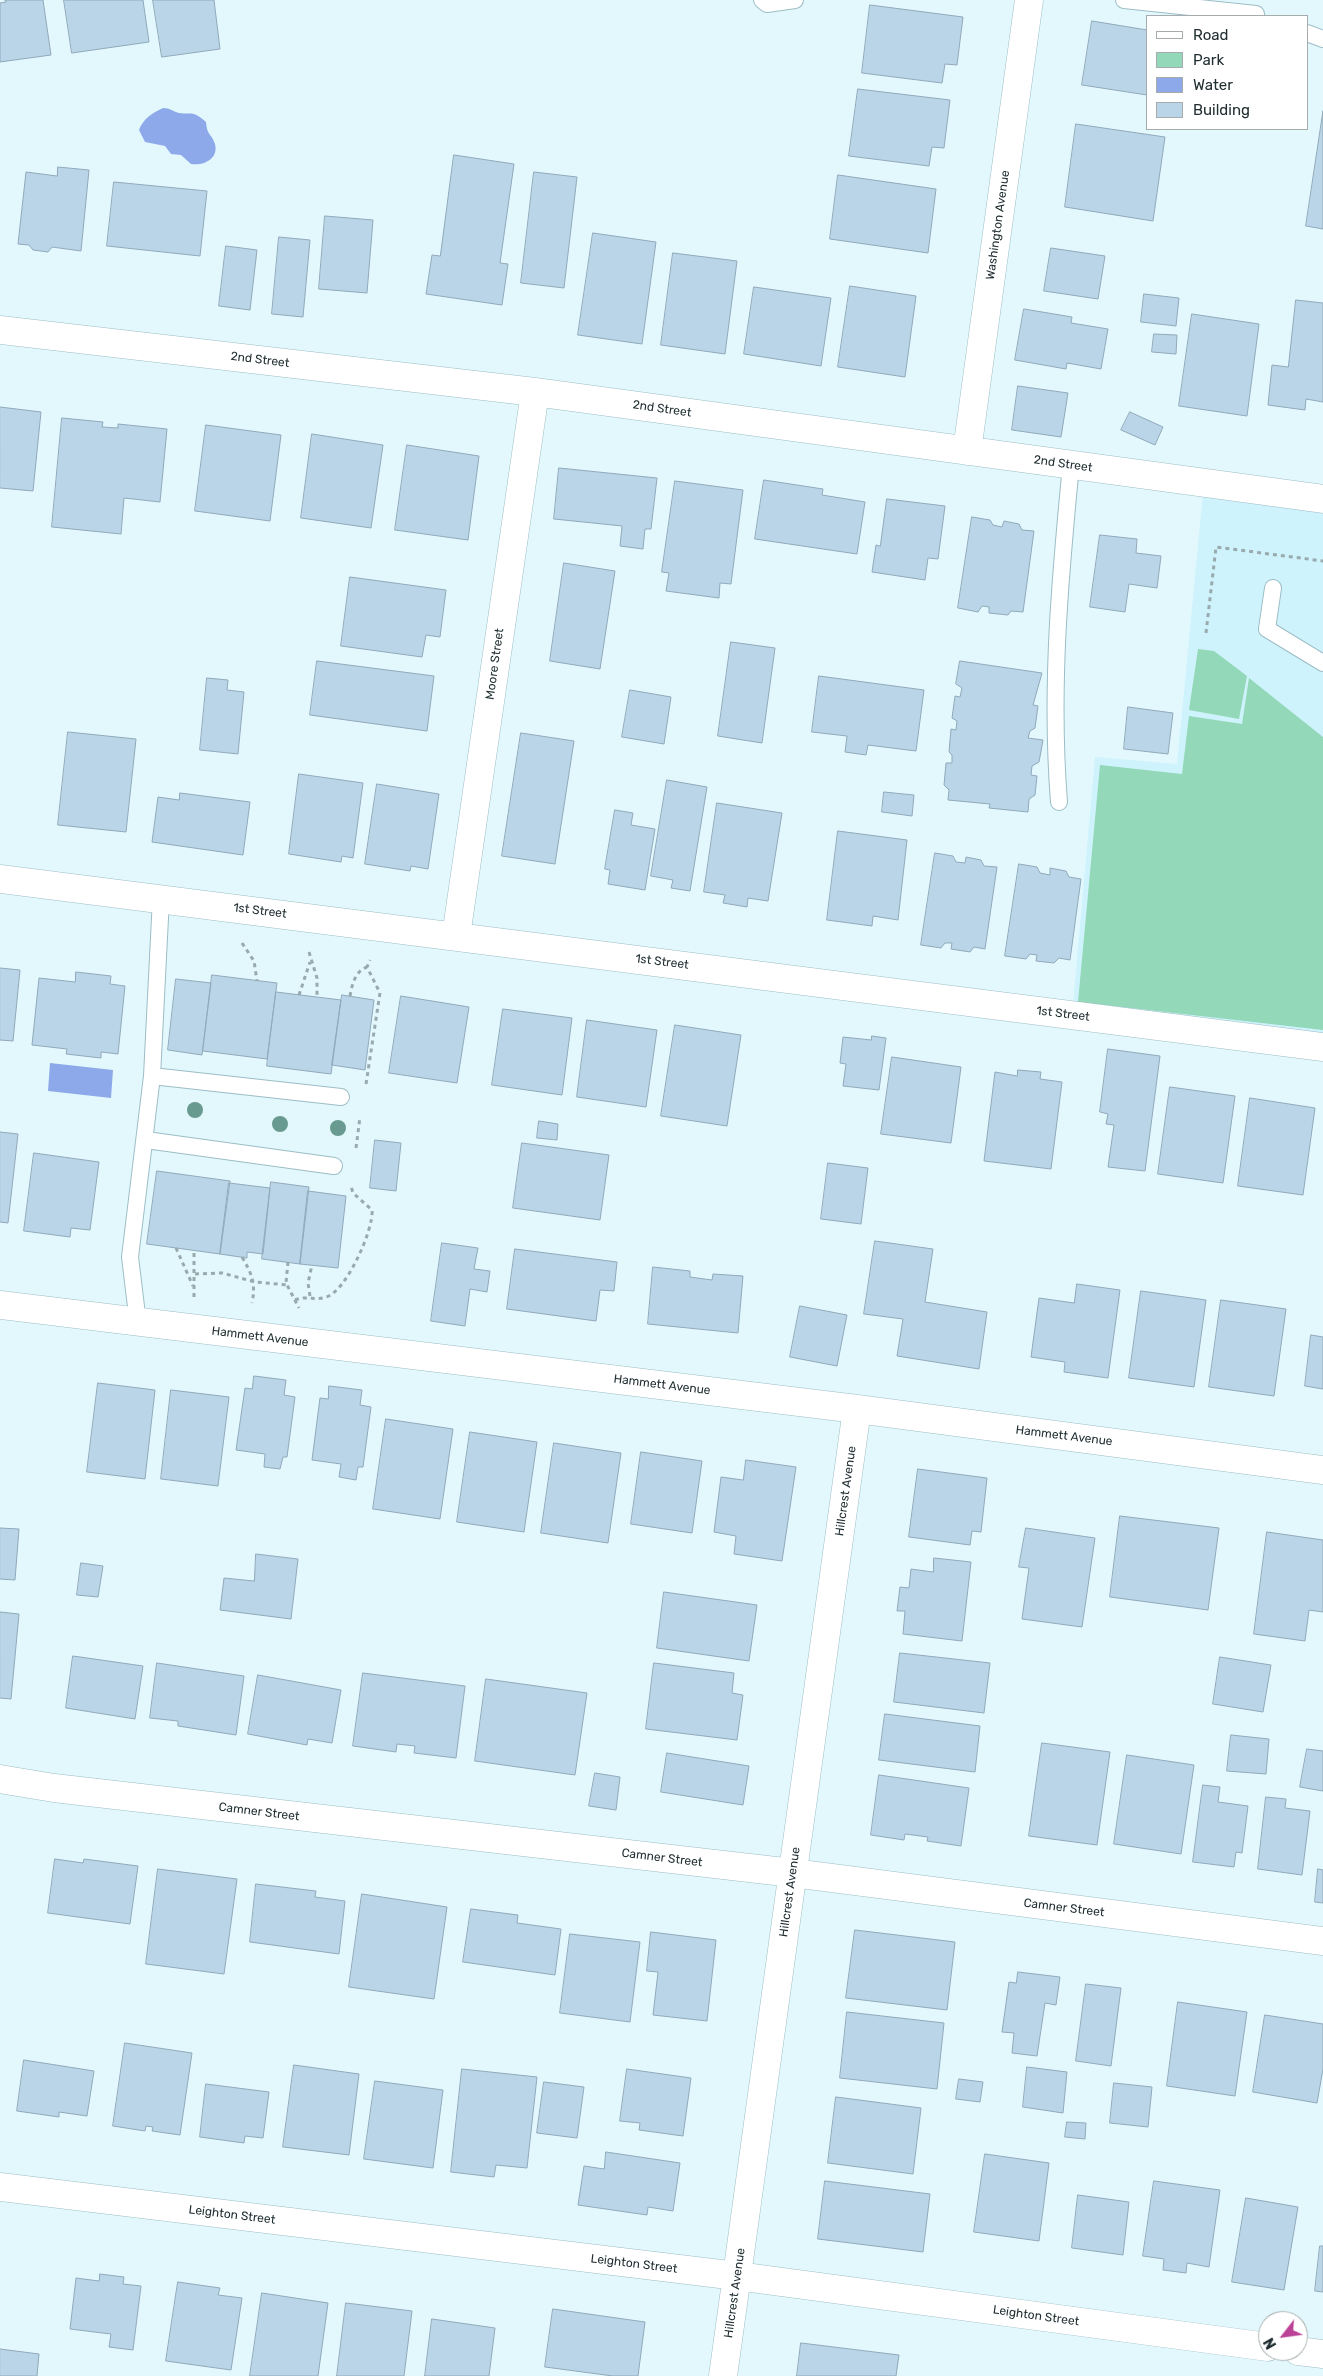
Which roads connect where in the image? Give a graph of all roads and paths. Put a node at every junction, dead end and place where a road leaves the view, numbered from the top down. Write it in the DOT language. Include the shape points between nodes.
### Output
graph roads {
  1 [pos="762,0"];
  2 [pos="795,0"];
  3 [pos="1029,0"];
  4 [pos="1124,0"];
  5 [pos="1259,10"];
  6 [pos="1308,33"];
  7 [pos="1323,39"];
  8 [pos="0,330"];
  9 [pos="535,392"];
  10 [pos="967,451"];
  11 [pos="1071,465"];
  12 [pos="1323,499"];
  13 [pos="1323,560"];
  14 [pos="1273,588"];
  15 [pos="1206,634"];
  16 [pos="1323,663"];
  17 [pos="1059,802"];
  18 [pos="0,879"];
  19 [pos="161,898"];
  20 [pos="308,917"];
  21 [pos="389,928"];
  22 [pos="456,936"];
  23 [pos="310,961"];
  24 [pos="367,967"];
  25 [pos="299,994"];
  26 [pos="350,996"];
  27 [pos="317,997"];
  28 [pos="1323,1047"];
  29 [pos="152,1076"];
  30 [pos="364,1090"];
  31 [pos="342,1097"];
  32 [pos="362,1110"];
  33 [pos="146,1140"];
  34 [pos="354,1158"];
  35 [pos="334,1166"];
  36 [pos="351,1183"];
  37 [pos="176,1248"];
  38 [pos="194,1251"];
  39 [pos="242,1257"];
  40 [pos="288,1262"];
  41 [pos="312,1265"];
  42 [pos="195,1274"];
  43 [pos="254,1282"];
  44 [pos="288,1285"];
  45 [pos="193,1287"];
  46 [pos="310,1296"];
  47 [pos="295,1300"];
  48 [pos="0,1305"];
  49 [pos="138,1323"];
  50 [pos="196,1330"];
  51 [pos="246,1336"];
  52 [pos="300,1342"];
  53 [pos="857,1408"];
  54 [pos="1323,1470"];
  55 [pos="0,1779"];
  56 [pos="793,1874"];
  57 [pos="1323,1941"];
  58 [pos="0,2186"];
  59 [pos="737,2276"];
  60 [pos="1258,2346"];
  61 [pos="1308,2352"];
  62 [pos="1323,2354"];
  63 [pos="723,2376"];
  1 -- 2 [label="lane" via="767,4"];
  3 -- 10 [label="street, Washington Avenue"];
  4 -- 5 [label="lane"];
  6 -- 7 [label="lane"];
  8 -- 9 [label="street, 2nd Street"];
  9 -- 10 [label="street, 2nd Street"];
  9 -- 22 [label="street, Moore Street"];
  10 -- 11 [label="street, 2nd Street"];
  11 -- 12 [label="street, 2nd Street"];
  11 -- 17 [label="lane" via="1058,600 1054,740"];
  13 -- 15 [label="path" via="1216,547"];
  14 -- 16 [label="lane" via="1267,629"];
  18 -- 19 [label="street, 1st Street"];
  19 -- 20 [label="street, 1st Street"];
  19 -- 29 [label="lane"];
  20 -- 21 [label="street, 1st Street"];
  20 -- 23 [label="path"];
  21 -- 22 [label="street, 1st Street"];
  21 -- 24 [label="path"];
  22 -- 28 [label="street, 1st Street"];
  23 -- 25 [label="path"];
  23 -- 27 [label="path" via="317,978"];
  24 -- 26 [label="path" via="352,983"];
  24 -- 30 [label="path" via="380,994"];
  29 -- 31 [label="lane"];
  29 -- 33 [label="lane"];
  32 -- 34 [label="path"];
  33 -- 35 [label="lane"];
  33 -- 49 [label="lane" via="130,1257"];
  36 -- 46 [label="path" via="353,1193 372,1210 371,1225 340,1288 326,1298"];
  37 -- 45 [label="path"];
  38 -- 42 [label="path"];
  39 -- 43 [label="path" via="252,1272"];
  40 -- 44 [label="path"];
  41 -- 46 [label="path" via="308,1283"];
  42 -- 43 [label="path" via="222,1273"];
  42 -- 45 [label="path"];
  43 -- 44 [label="path"];
  43 -- 51 [label="path"];
  44 -- 47 [label="path"];
  45 -- 50 [label="path"];
  46 -- 47 [label="path"];
  47 -- 52 [label="path" via="303,1318"];
  48 -- 49 [label="street, Hammett Avenue"];
  49 -- 50 [label="street, Hammett Avenue"];
  50 -- 51 [label="street, Hammett Avenue"];
  51 -- 52 [label="street, Hammett Avenue"];
  52 -- 53 [label="street, Hammett Avenue"];
  53 -- 54 [label="street, Hammett Avenue"];
  53 -- 56 [label="street, Hillcrest Avenue"];
  55 -- 56 [label="street, Camner Street" via="54,1788"];
  56 -- 57 [label="street, Camner Street"];
  56 -- 59 [label="street, Hillcrest Avenue"];
  58 -- 59 [label="street, Leighton Street"];
  59 -- 60 [label="street, Leighton Street"];
  59 -- 63 [label="street, Hillcrest Avenue"];
  61 -- 62 [label="street"];
}
